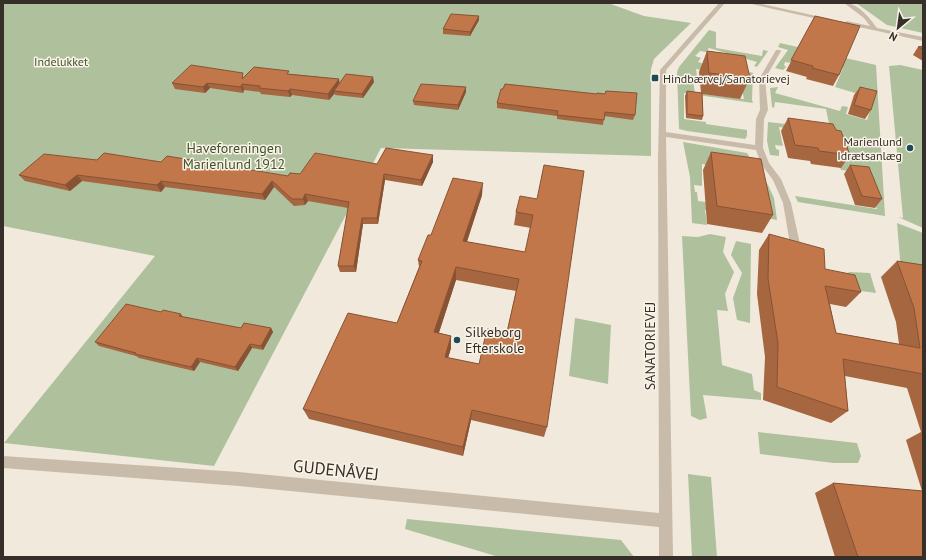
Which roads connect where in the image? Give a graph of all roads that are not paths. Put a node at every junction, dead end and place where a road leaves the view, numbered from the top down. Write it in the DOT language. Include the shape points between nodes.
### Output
graph roads {
  1 [pos="722,3"];
  2 [pos="750,3"];
  3 [pos="847,3"];
  4 [pos="832,20"];
  5 [pos="839,22"];
  6 [pos="876,30"];
  7 [pos="923,39"];
  8 [pos="778,50"];
  9 [pos="662,134"];
  10 [pos="759,148"];
  11 [pos="795,244"];
  12 [pos="3,462"];
  13 [pos="665,521"];
  14 [pos="666,557"];
  1 -- 9 [label="street, SANATORIEVEJ" via="663,70"];
  2 -- 4 [label="street"];
  3 -- 6 [label="street" via="866,17"];
  5 -- 6 [label="street"];
  6 -- 7 [label="street"];
  8 -- 10 [label="street" via="762,79 764,110 760,119"];
  9 -- 10 [label="street"];
  9 -- 13 [label="street, SANATORIEVEJ"];
  10 -- 11 [label="street" via="787,203"];
  12 -- 13 [label="street, GUDENÅVEJ" via="239,478"];
  13 -- 14 [label="street, SANATORIEVEJ"];
}
